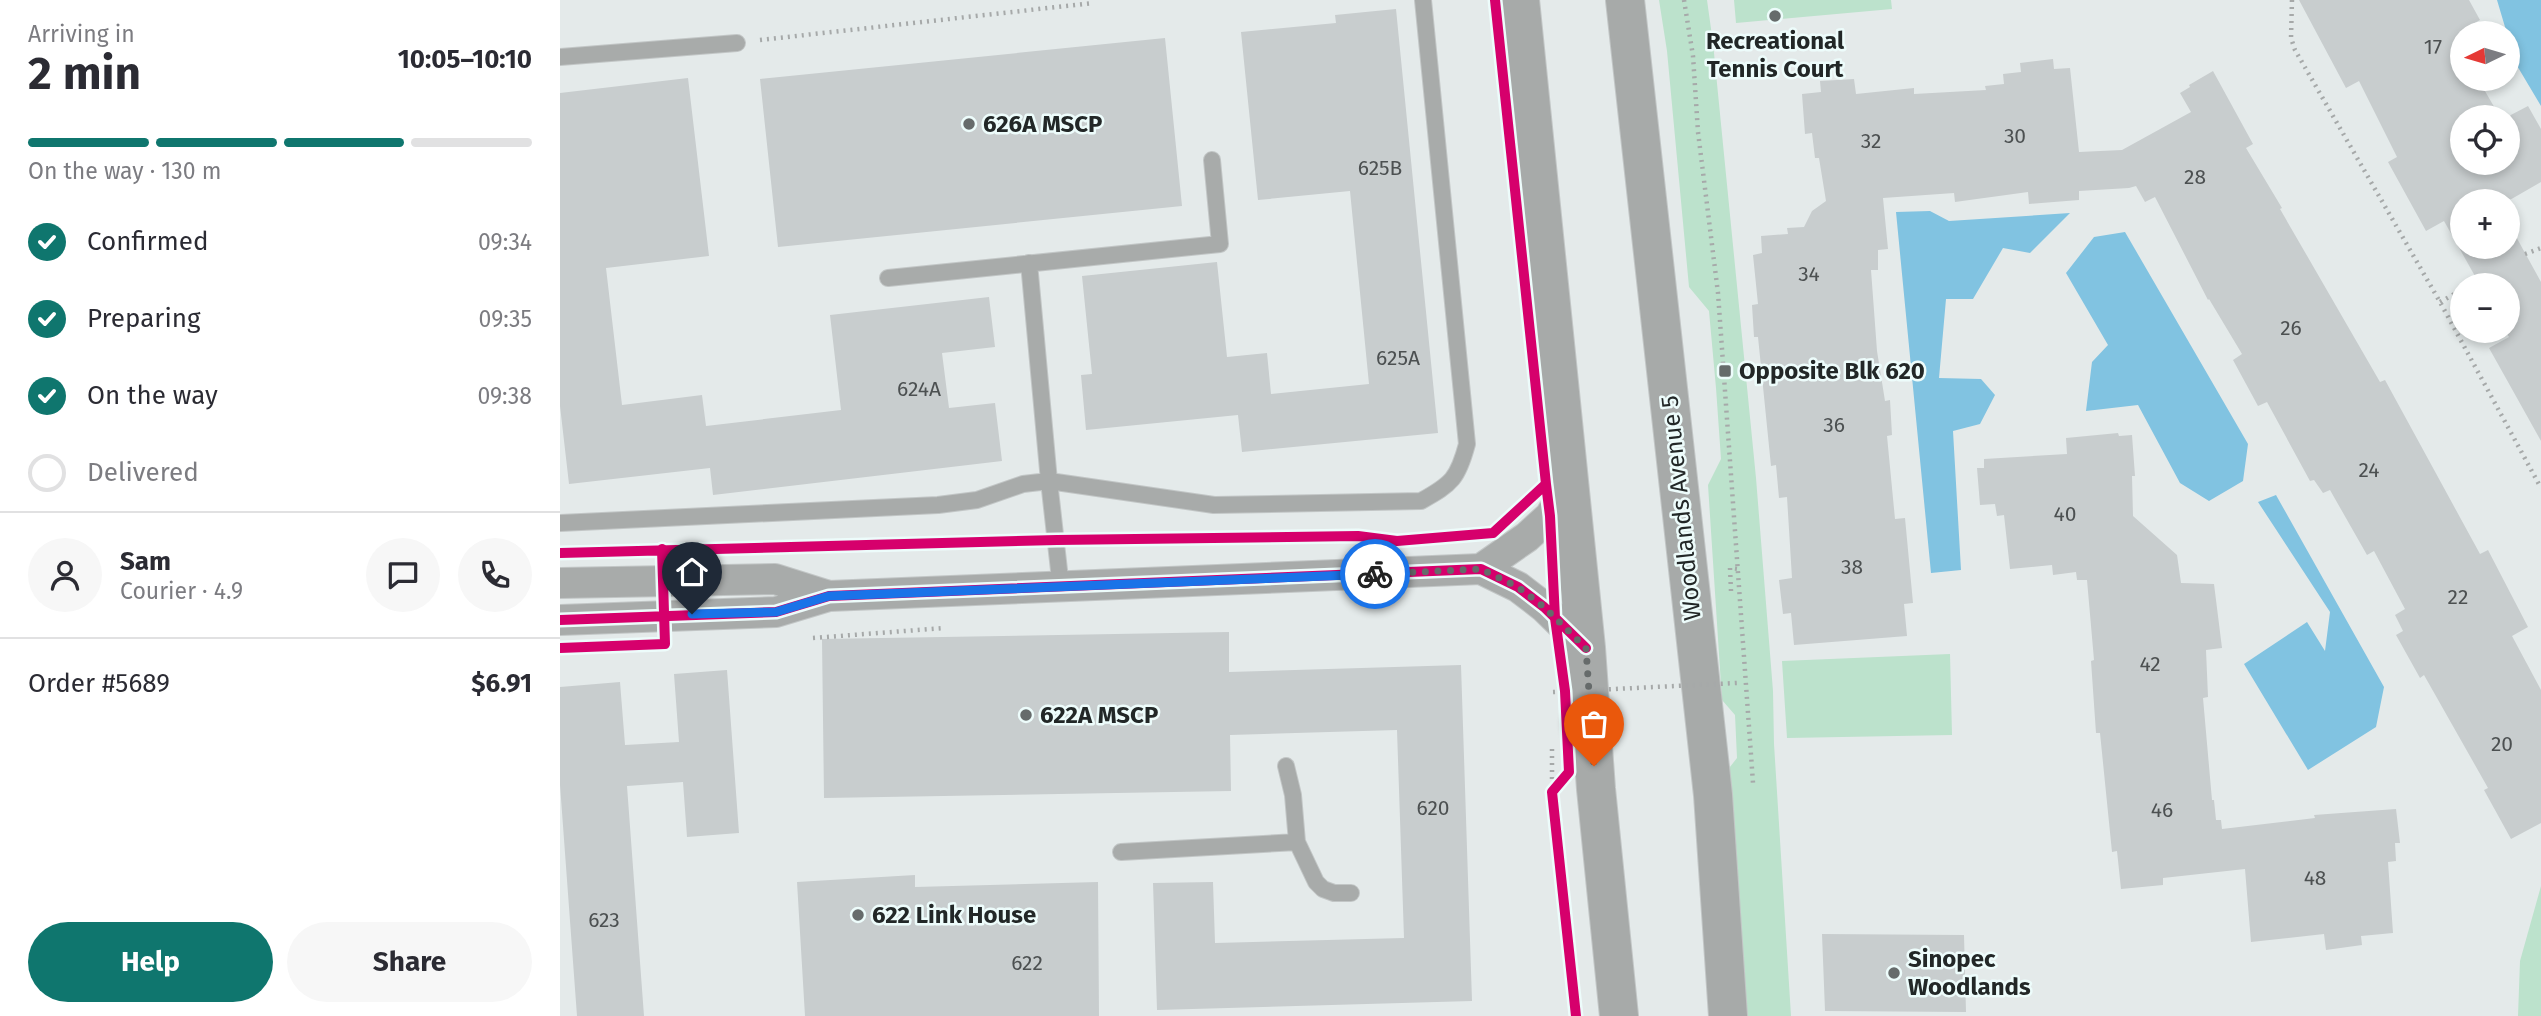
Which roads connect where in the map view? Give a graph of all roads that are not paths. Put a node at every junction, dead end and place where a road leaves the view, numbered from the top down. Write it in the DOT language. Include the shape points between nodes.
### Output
graph roads {
  1 [pos="1423,0"];
  2 [pos="1521,0"];
  3 [pos="1625,0"];
  4 [pos="737,43"];
  5 [pos="560,57"];
  6 [pos="1212,160"];
  7 [pos="1029,263"];
  8 [pos="888,278"];
  9 [pos="1049,481"];
  10 [pos="1570,483"];
  11 [pos="560,523"];
  12 [pos="1481,569"];
  13 [pos="560,583"];
  14 [pos="1061,588"];
  15 [pos="829,596"];
  16 [pos="560,620"];
  17 [pos="1586,648"];
  18 [pos="1286,766"];
  19 [pos="1297,842"];
  20 [pos="1121,852"];
  21 [pos="1351,893"];
  22 [pos="1619,1016"];
  23 [pos="1728,1016"];
  1 -- 9 [label="lane" via="1467,444 1461,470 1444,488 1422,501 1214,505"];
  2 -- 10 [label="main road"];
  3 -- 23 [label="main road, Woodlands Avenue 5" via="1713,795"];
  4 -- 5 [label="lane"];
  6 -- 7 [label="lane" via="1220,244"];
  7 -- 8 [label="lane"];
  7 -- 9 [label="lane"];
  9 -- 11 [label="lane" via="938,505"];
  9 -- 14 [label="lane"];
  10 -- 12 [label="street" via="1550,516"];
  10 -- 17 [label="main road"];
  12 -- 14 [label="street"];
  12 -- 17 [label="street" via="1518,587"];
  13 -- 15 [label="street" via="775,579"];
  14 -- 15 [label="street"];
  15 -- 16 [label="street" via="776,612"];
  17 -- 22 [label="main road" via="1595,789"];
  18 -- 19 [label="lane"];
  19 -- 20 [label="lane"];
  19 -- 21 [label="lane" via="1323,889"];
}
